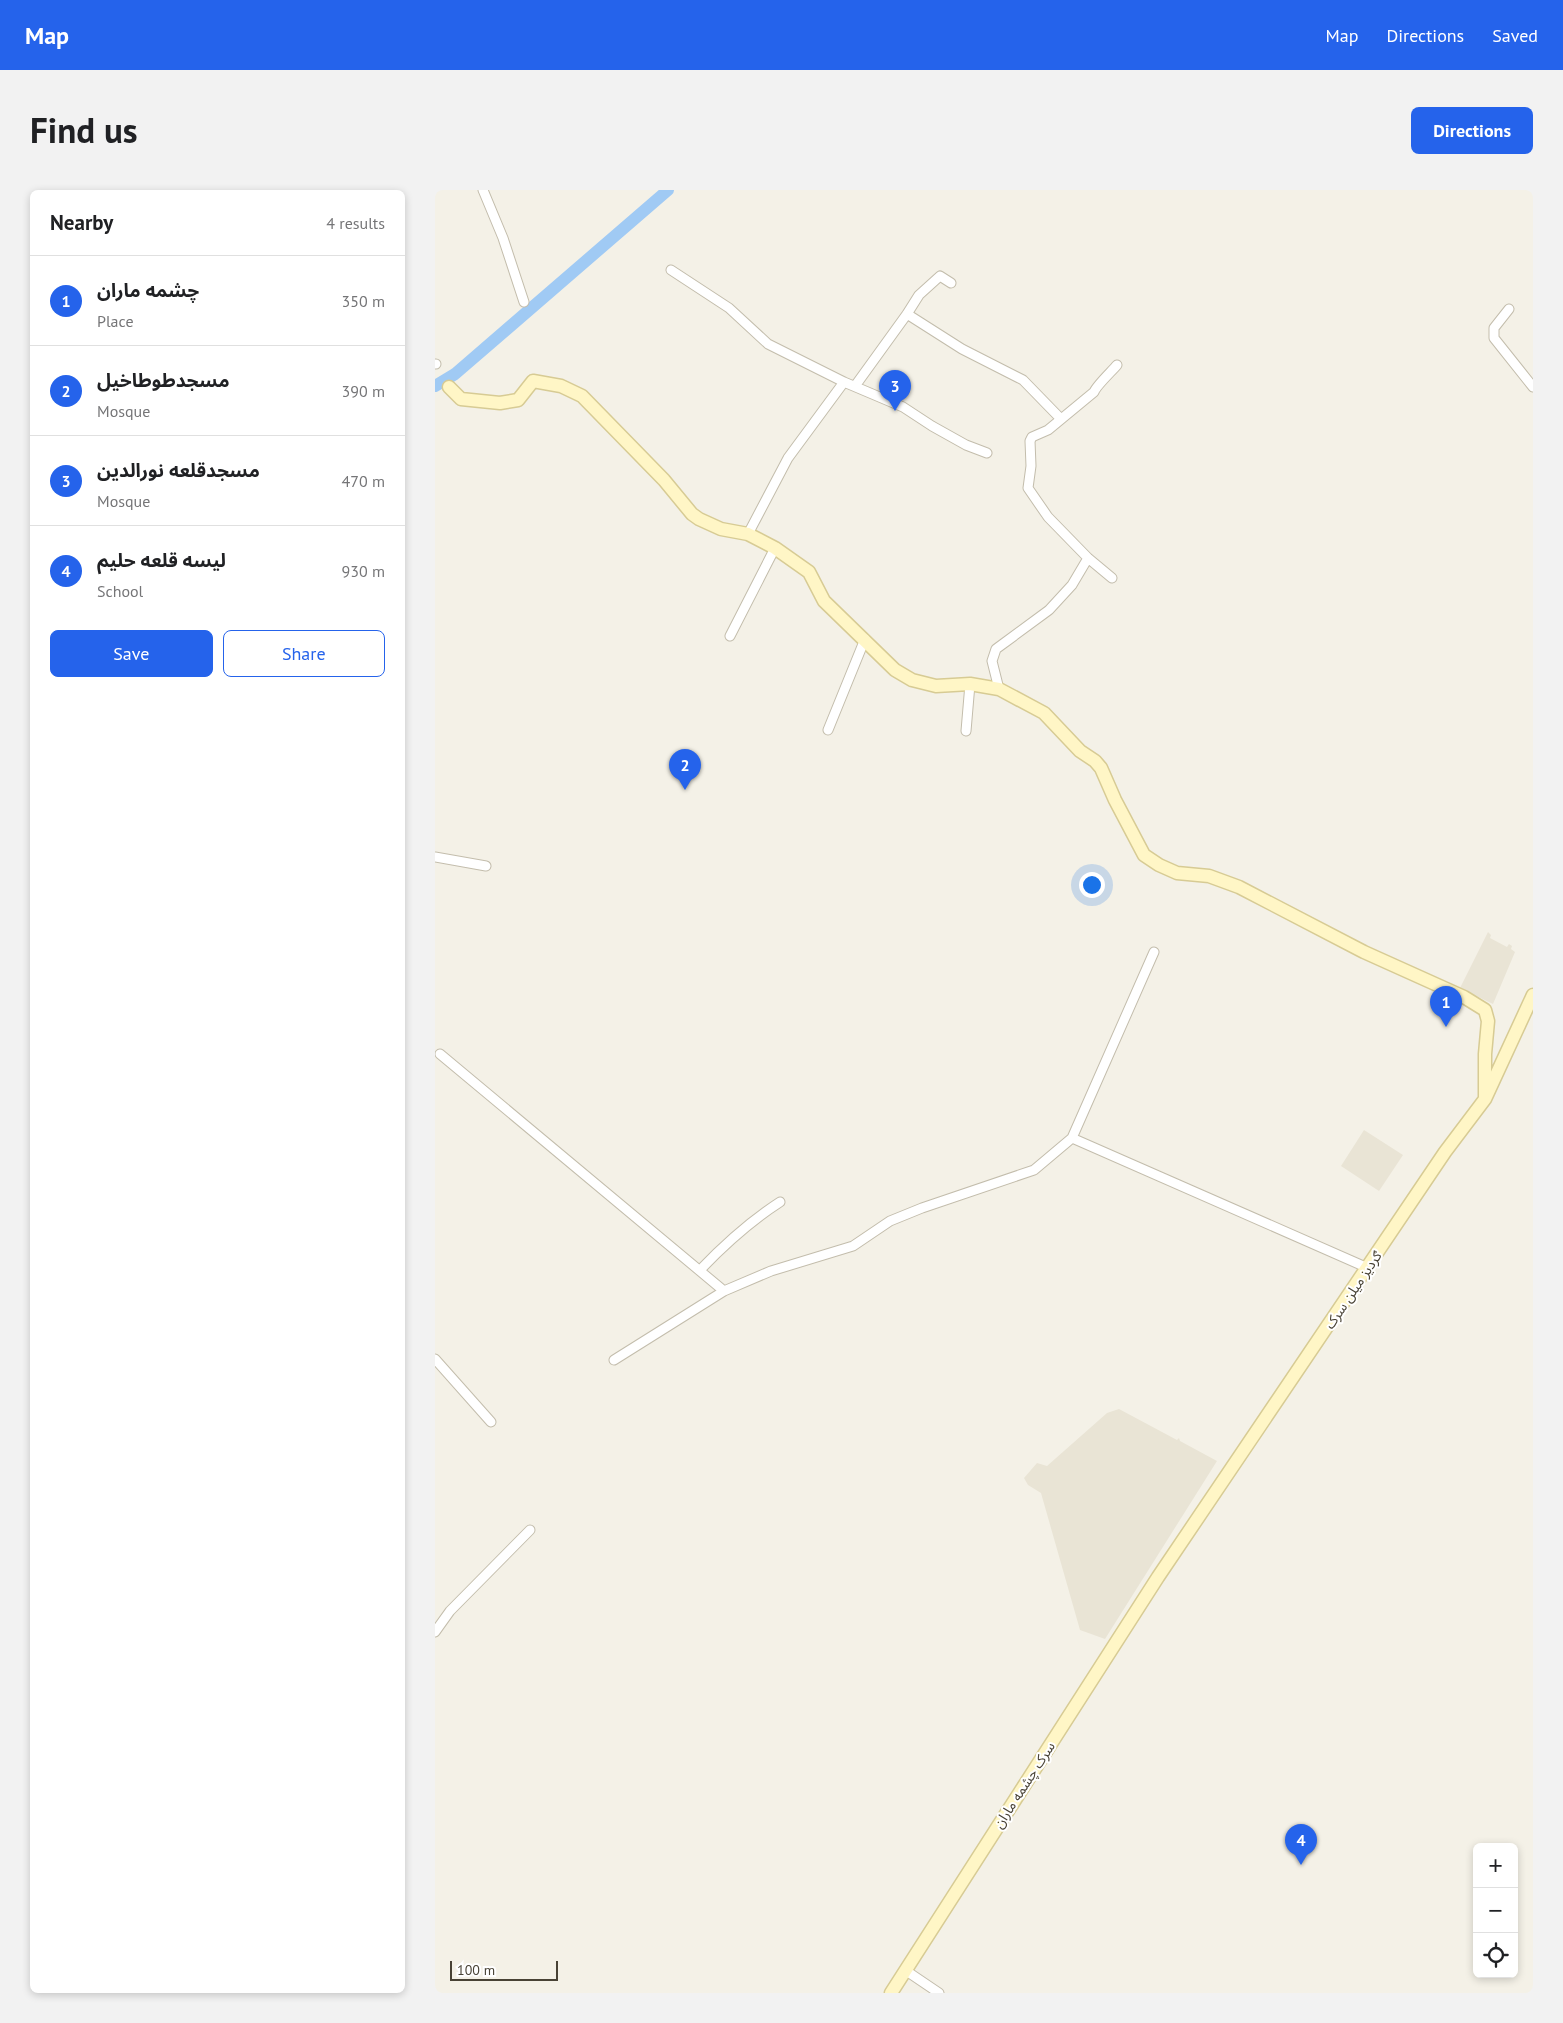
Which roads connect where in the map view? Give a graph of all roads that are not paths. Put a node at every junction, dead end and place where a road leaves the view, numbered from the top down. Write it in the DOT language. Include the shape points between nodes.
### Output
graph roads {
  1 [pos="483,190"];
  2 [pos="671,270"];
  3 [pos="951,283"];
  4 [pos="524,302"];
  5 [pos="1509,309"];
  6 [pos="907,314"];
  7 [pos="1117,365"];
  8 [pos="844,382"];
  9 [pos="855,386"];
  10 [pos="449,387"];
  11 [pos="1533,387"];
  12 [pos="1061,418"];
  13 [pos="987,453"];
  14 [pos="748,534"];
  15 [pos="775,548"];
  16 [pos="1089,558"];
  17 [pos="1112,578"];
  18 [pos="730,636"];
  19 [pos="865,639"];
  20 [pos="970,684"];
  21 [pos="999,689"];
  22 [pos="829,730"];
  23 [pos="966,731"];
  24 [pos="435,857"];
  25 [pos="485,866"];
  26 [pos="1154,952"];
  27 [pos="1533,995"];
  28 [pos="440,1054"];
  29 [pos="1485,1099"];
  30 [pos="1072,1138"];
  31 [pos="780,1202"];
  32 [pos="1368,1268"];
  33 [pos="700,1270"];
  34 [pos="724,1290"];
  35 [pos="435,1359"];
  36 [pos="614,1360"];
  37 [pos="491,1422"];
  38 [pos="530,1530"];
  39 [pos="1158,1577"];
  40 [pos="435,1632"];
  41 [pos="905,1970"];
  42 [pos="891,1993"];
  43 [pos="939,1993"];
  1 -- 4 [label="street"];
  2 -- 8 [label="street" via="729,308 768,344"];
  3 -- 6 [label="street" via="941,276 919,295"];
  5 -- 11 [label="street" via="1494,328 1494,338"];
  6 -- 9 [label="street"];
  6 -- 12 [label="street" via="962,349 1023,380"];
  7 -- 12 [label="street" via="1094,392"];
  8 -- 9 [label="street"];
  8 -- 14 [label="street" via="788,458"];
  9 -- 13 [label="street" via="903,407 932,426"];
  10 -- 14 [label="street" via="461,399 500,403 518,400 533,381 561,386 582,396 664,480 692,514 721,529"];
  12 -- 16 [label="street" via="1030,441 1028,488 1047,517"];
  14 -- 15 [label="street"];
  15 -- 18 [label="street"];
  15 -- 19 [label="street" via="809,572 823,600"];
  16 -- 17 [label="street"];
  16 -- 21 [label="street" via="1072,585 1049,610 996,649 991,661"];
  19 -- 20 [label="street" via="895,670 912,680 936,686"];
  19 -- 22 [label="street"];
  20 -- 21 [label="street"];
  20 -- 23 [label="street"];
  21 -- 29 [label="street" via="1044,713 1101,768 1144,855 1159,865 1177,873 1209,876 1239,887 1485,1010 1488,1021"];
  24 -- 25 [label="street"];
  26 -- 30 [label="street"];
  27 -- 29 [label="street, ګردیز میلن سرک"];
  28 -- 33 [label="street"];
  29 -- 32 [label="street, ګردیز میلن سرک" via="1445,1152"];
  30 -- 32 [label="street"];
  30 -- 34 [label="street" via="1034,1170 890,1221 853,1246 771,1271"];
  31 -- 33 [label="street" via="727,1241"];
  32 -- 39 [label="street, ګردیز میلن سرک"];
  33 -- 34 [label="street"];
  34 -- 36 [label="street"];
  35 -- 37 [label="street"];
  38 -- 40 [label="street" via="450,1612"];
  39 -- 41 [label="street, سرک چشمه ماران"];
  41 -- 42 [label="street, سرک چشمه ماران"];
  41 -- 43 [label="street"];
}
